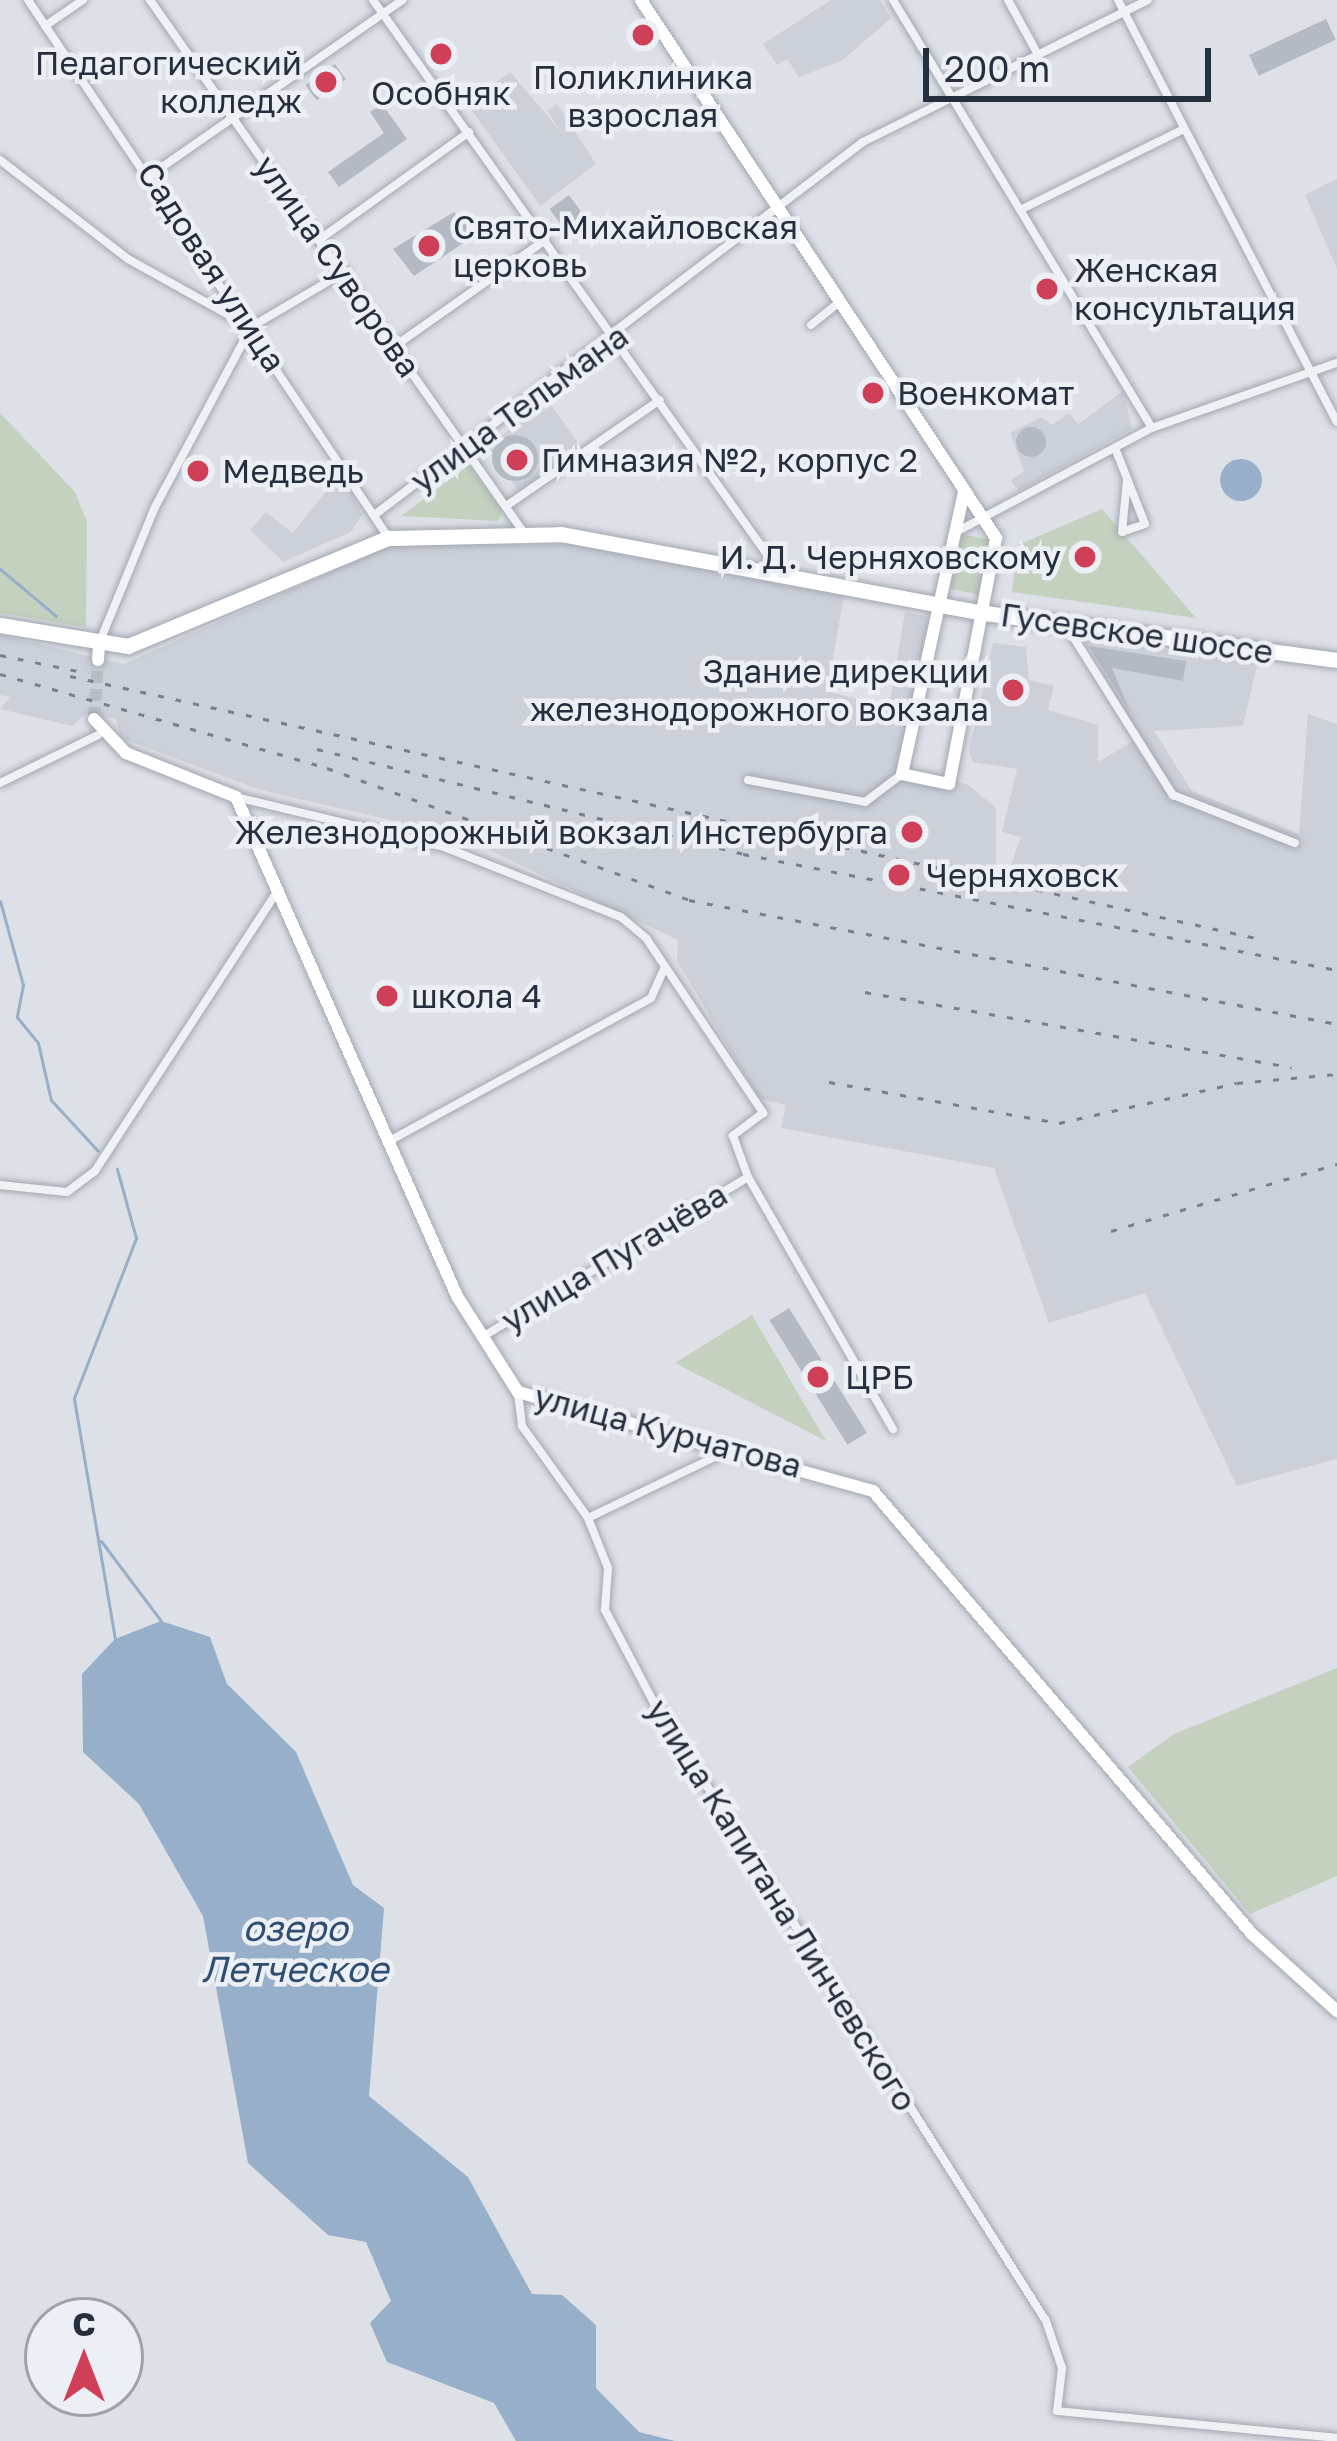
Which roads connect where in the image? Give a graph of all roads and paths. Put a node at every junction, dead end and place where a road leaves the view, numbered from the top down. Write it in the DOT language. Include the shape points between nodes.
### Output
graph roads {
  1 [pos="28,0"];
  2 [pos="83,0"];
  3 [pos="150,0"];
  4 [pos="373,0"];
  5 [pos="402,0"];
  6 [pos="641,0"];
  7 [pos="893,0"];
  8 [pos="1008,0"];
  9 [pos="1118,0"];
  10 [pos="1148,0"];
  11 [pos="1124,12"];
  12 [pos="383,13"];
  13 [pos="45,26"];
  14 [pos="1036,51"];
  15 [pos="952,92"];
  16 [pos="232,118"];
  17 [pos="1185,129"];
  18 [pos="469,132"];
  19 [pos="0,160"];
  20 [pos="152,174"];
  21 [pos="778,201"];
  22 [pos="1024,208"];
  23 [pos="323,237"];
  24 [pos="545,240"];
  25 [pos="346,271"];
  26 [pos="842,300"];
  27 [pos="811,325"];
  28 [pos="251,327"];
  29 [pos="617,341"];
  30 [pos="394,346"];
  31 [pos="1337,362"];
  32 [pos="1310,371"];
  33 [pos="660,400"];
  34 [pos="1337,422"];
  35 [pos="1152,428"];
  36 [pos="467,446"];
  37 [pos="1114,448"];
  38 [pos="1127,480"];
  39 [pos="964,491"];
  40 [pos="509,504"];
  41 [pos="376,513"];
  42 [pos="983,519"];
  43 [pos="954,532"];
  44 [pos="524,533"];
  45 [pos="388,538"];
  46 [pos="783,577"];
  47 [pos="937,605"];
  48 [pos="985,613"];
  49 [pos="0,625"];
  50 [pos="1066,626"];
  51 [pos="99,653"];
  52 [pos="1337,660"];
  53 [pos="94,719"];
  54 [pos="98,735"];
  55 [pos="902,775"];
  56 [pos="748,780"];
  57 [pos="0,782"];
  58 [pos="236,797"];
  59 [pos="1295,843"];
  60 [pos="278,888"];
  61 [pos="664,969"];
  62 [pos="391,1140"];
  63 [pos="748,1177"];
  64 [pos="0,1184"];
  65 [pos="481,1337"];
  66 [pos="518,1392"];
  67 [pos="893,1430"];
  68 [pos="732,1448"];
  69 [pos="588,1518"];
  70 [pos="1337,2011"];
  71 [pos="1337,2438"];
  1 -- 13 [label="street, Садовая улица"];
  2 -- 13 [label="street"];
  3 -- 16 [label="street, улица Суворова"];
  4 -- 12 [label="street"];
  5 -- 12 [label="street"];
  6 -- 21 [label="main road"];
  7 -- 15 [label="street"];
  8 -- 14 [label="street"];
  9 -- 11 [label="street"];
  10 -- 11 [label="street, улица Тельмана"];
  11 -- 14 [label="street, улица Тельмана"];
  11 -- 17 [label="street"];
  12 -- 16 [label="street"];
  12 -- 18 [label="street"];
  13 -- 20 [label="street, Садовая улица"];
  14 -- 15 [label="street, улица Тельмана"];
  15 -- 21 [label="street, улица Тельмана"];
  15 -- 22 [label="street"];
  16 -- 20 [label="street"];
  16 -- 23 [label="street, улица Суворова"];
  17 -- 22 [label="street"];
  17 -- 32 [label="street"];
  18 -- 23 [label="street"];
  18 -- 24 [label="street"];
  19 -- 28 [label="street" via="128,259"];
  20 -- 28 [label="street, Садовая улица"];
  21 -- 26 [label="main road"];
  21 -- 29 [label="street, улица Тельмана"];
  22 -- 35 [label="street"];
  23 -- 25 [label="street, улица Суворова"];
  24 -- 29 [label="street"];
  24 -- 30 [label="street"];
  25 -- 28 [label="street"];
  25 -- 30 [label="street, улица Суворова"];
  26 -- 27 [label="street"];
  26 -- 39 [label="main road"];
  28 -- 41 [label="street, Садовая улица"];
  28 -- 51 [label="street" via="155,507"];
  29 -- 33 [label="street"];
  29 -- 36 [label="street, улица Тельмана"];
  30 -- 36 [label="street, улица Суворова"];
  31 -- 32 [label="street"];
  32 -- 34 [label="street"];
  32 -- 35 [label="street"];
  33 -- 40 [label="street"];
  33 -- 46 [label="street"];
  35 -- 37 [label="street"];
  36 -- 40 [label="street, улица Суворова"];
  36 -- 41 [label="street, улица Тельмана"];
  37 -- 38 [label="street"];
  37 -- 42 [label="street"];
  38 -- 38 [label="street" via="1145,524 1122,532 1118,515"];
  39 -- 42 [label="main road"];
  39 -- 43 [label="main road"];
  40 -- 44 [label="street, улица Суворова"];
  41 -- 45 [label="street, Садовая улица"];
  42 -- 43 [label="street"];
  42 -- 48 [label="main road" via="998,552"];
  43 -- 47 [label="main road"];
  44 -- 45 [label="highway, Гусевское шоссе"];
  44 -- 46 [label="highway, Гусевское шоссе"];
  45 -- 51 [label="highway"];
  46 -- 47 [label="highway, Гусевское шоссе"];
  47 -- 48 [label="highway, Гусевское шоссе"];
  47 -- 55 [label="main road"];
  48 -- 50 [label="highway, Гусевское шоссе"];
  48 -- 55 [label="main road" via="949,784"];
  49 -- 51 [label="highway"];
  50 -- 52 [label="highway, Гусевское шоссе"];
  50 -- 59 [label="street" via="1173,795"];
  53 -- 54 [label="main road"];
  54 -- 57 [label="street"];
  54 -- 58 [label="main road"];
  55 -- 56 [label="street" via="865,802"];
  58 -- 60 [label="main road, улица Курчатова"];
  58 -- 61 [label="street" via="544,882 621,916"];
  60 -- 62 [label="main road, улица Курчатова"];
  60 -- 64 [label="street" via="95,1171 67,1192"];
  61 -- 62 [label="street" via="650,1000"];
  61 -- 63 [label="street" via="763,1113 733,1136"];
  62 -- 65 [label="main road, улица Курчатова"];
  63 -- 65 [label="street, улица Пугачёва"];
  63 -- 67 [label="street"];
  65 -- 66 [label="main road, улица Курчатова"];
  66 -- 68 [label="main road, улица Курчатова"];
  66 -- 69 [label="street, улица Капитана Линчевского" via="522,1426"];
  68 -- 69 [label="street"];
  68 -- 70 [label="main road, улица Курчатова" via="835,1475 904,1519 1252,1934"];
  69 -- 71 [label="street, улица Капитана Линчевского" via="608,1568 605,1610 653,1701 1046,2321 1062,2368 1057,2411"];
}
